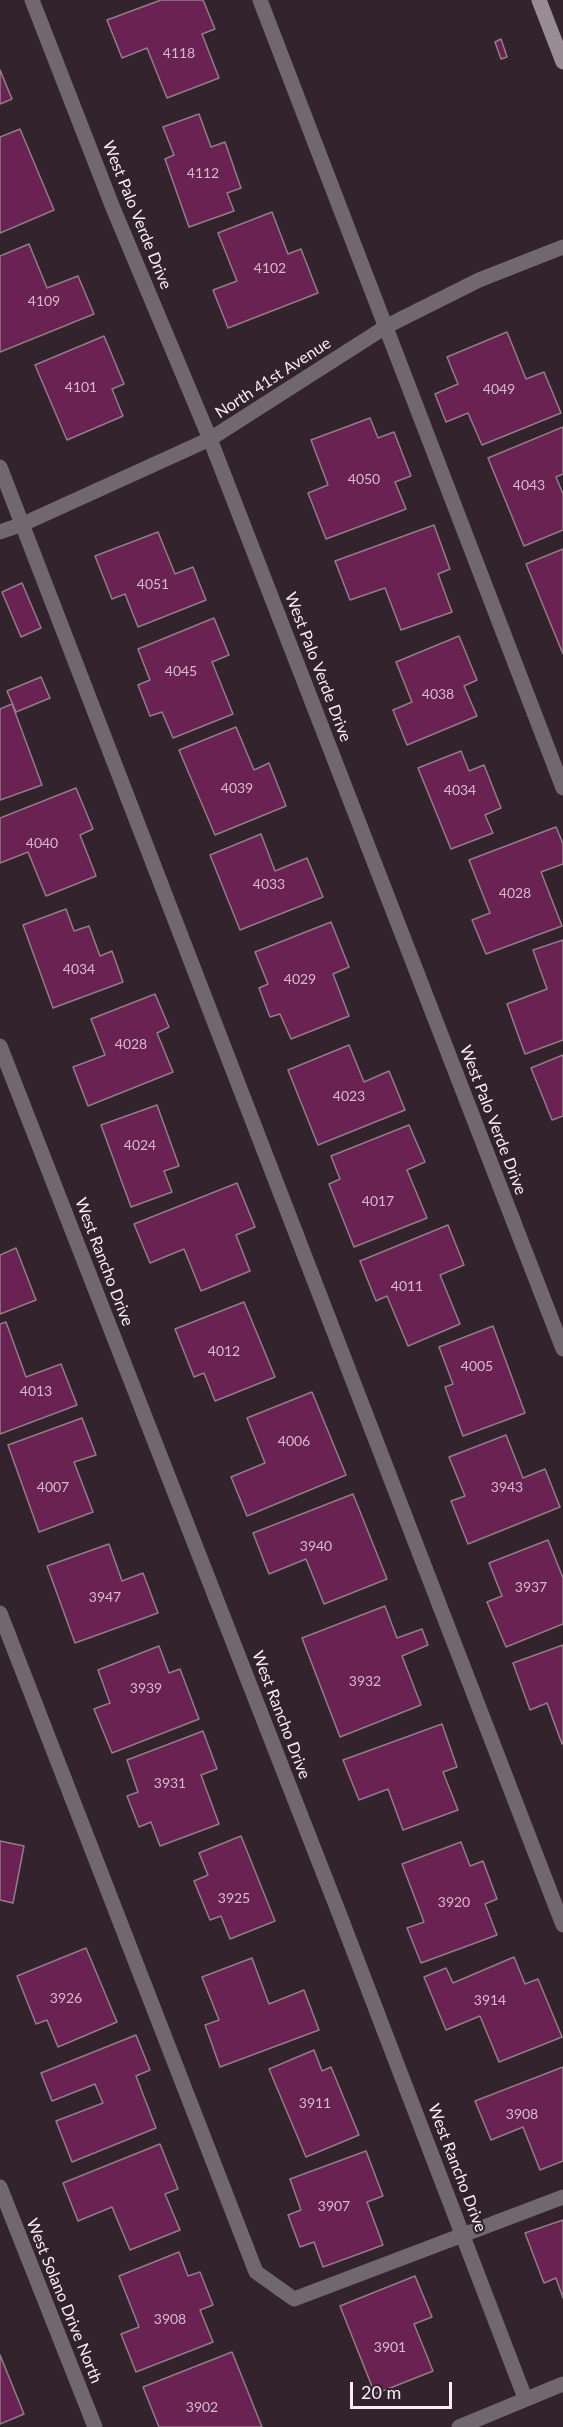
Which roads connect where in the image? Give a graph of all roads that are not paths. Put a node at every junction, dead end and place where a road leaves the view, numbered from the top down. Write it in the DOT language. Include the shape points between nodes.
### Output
graph roads {
  1 [pos="32,0"];
  2 [pos="260,0"];
  3 [pos="539,0"];
  4 [pos="563,62"];
  5 [pos="563,247"];
  6 [pos="387,326"];
  7 [pos="210,439"];
  8 [pos="0,467"];
  9 [pos="23,524"];
  10 [pos="0,532"];
  11 [pos="563,788"];
  12 [pos="0,1046"];
  13 [pos="563,1349"];
  14 [pos="0,1613"];
  15 [pos="563,1925"];
  16 [pos="0,2187"];
  17 [pos="563,2197"];
  18 [pos="463,2234"];
  19 [pos="563,2384"];
  20 [pos="525,2398"];
  21 [pos="94,2427"];
  22 [pos="459,2427"];
  1 -- 7 [label="street, West Palo Verde Drive" via="113,208"];
  2 -- 6 [label="street"];
  3 -- 4 [label="main road"];
  5 -- 6 [label="street, North 41st Avenue" via="479,280"];
  6 -- 7 [label="street, North 41st Avenue"];
  6 -- 11 [label="street"];
  7 -- 9 [label="street, North 41st Avenue"];
  7 -- 13 [label="street, West Palo Verde Drive"];
  8 -- 9 [label="street"];
  9 -- 10 [label="street, North 41st Avenue"];
  9 -- 15 [label="street"];
  12 -- 18 [label="street, West Rancho Drive"];
  14 -- 18 [label="street" via="256,2272 294,2299"];
  16 -- 21 [label="street, West Solano Drive North"];
  17 -- 18 [label="street"];
  18 -- 20 [label="street, West Rancho Drive"];
  19 -- 20 [label="street"];
  20 -- 22 [label="street"];
}
